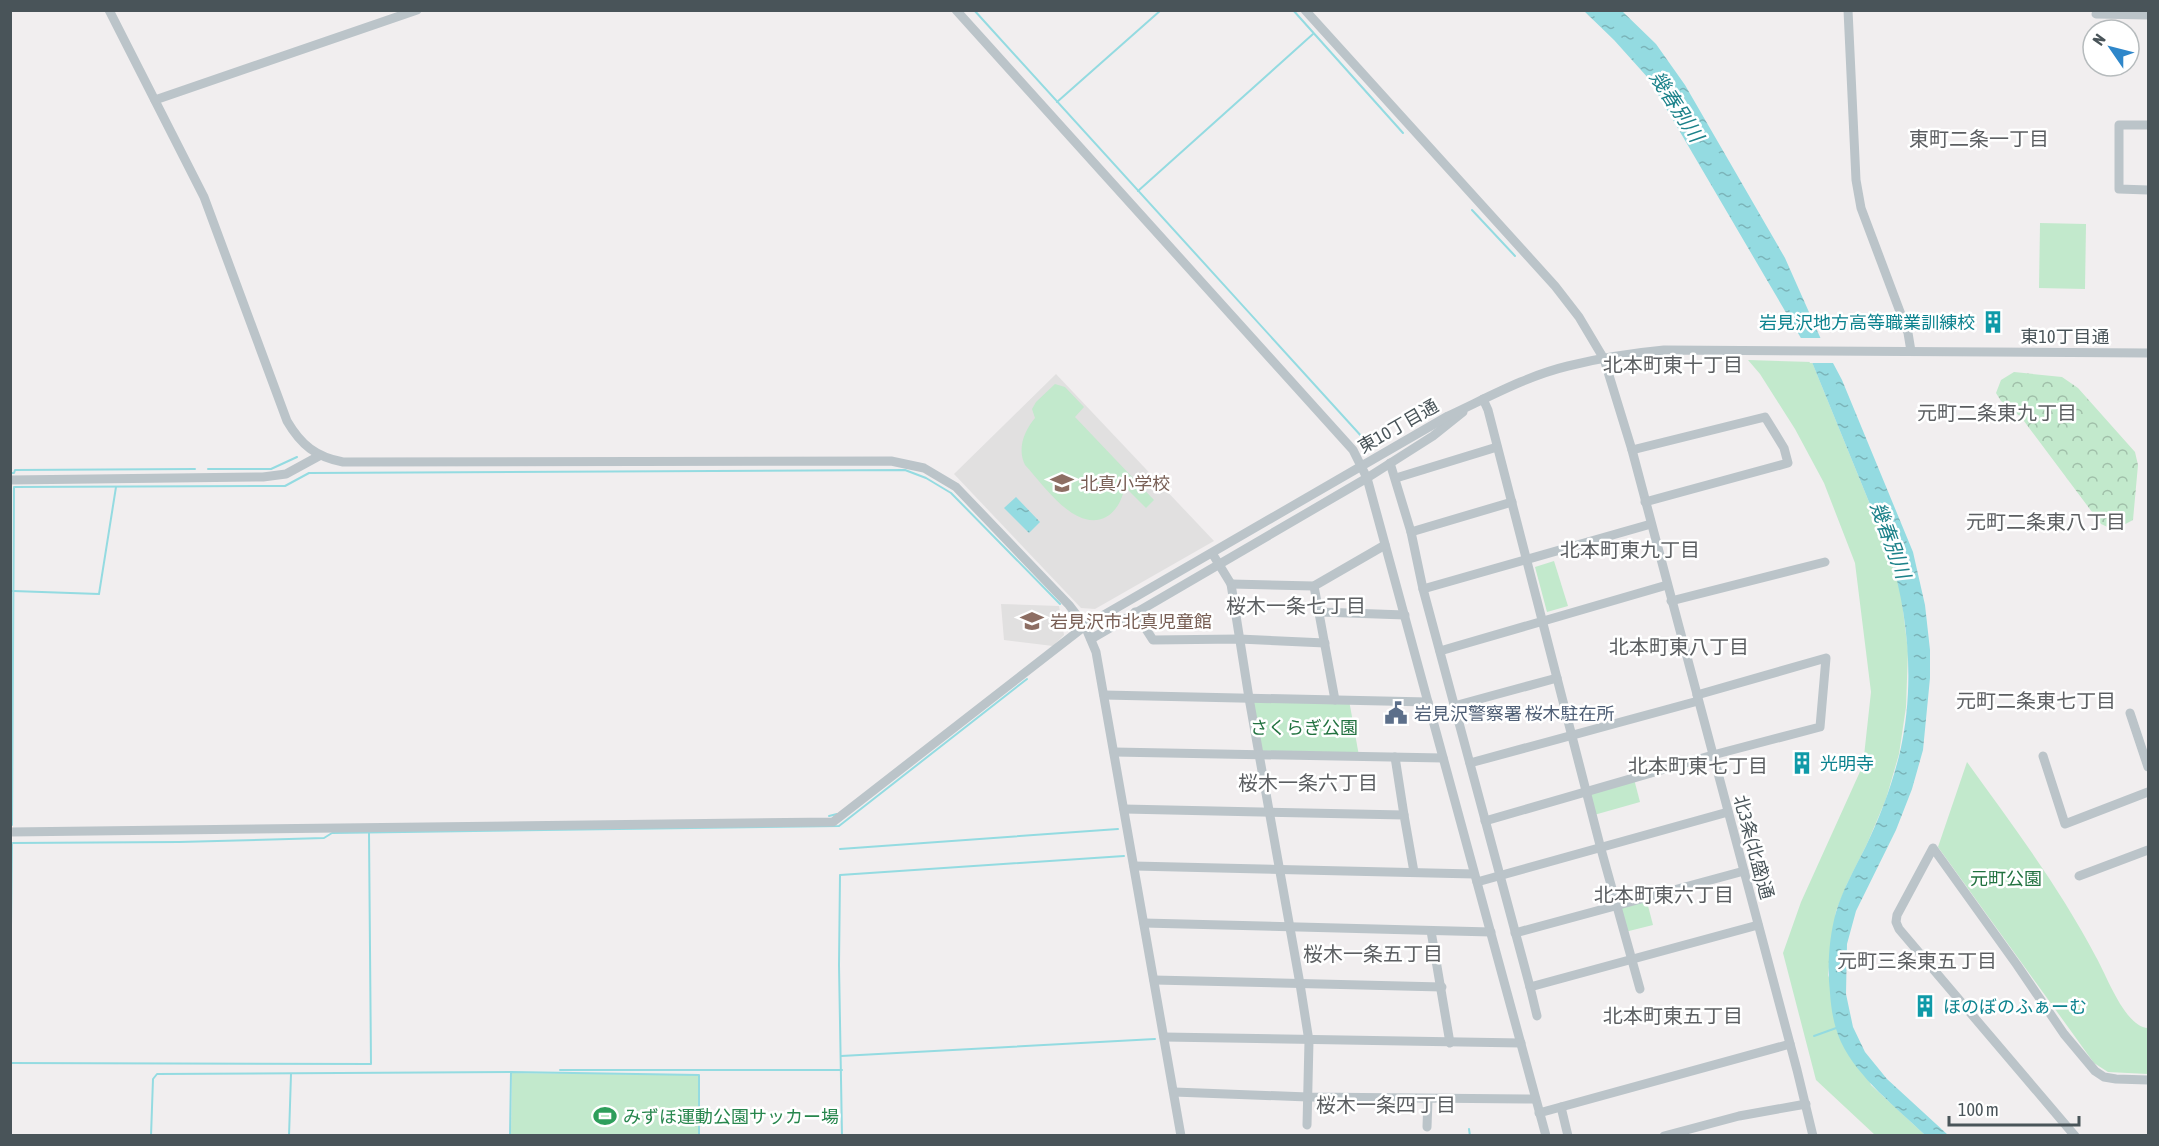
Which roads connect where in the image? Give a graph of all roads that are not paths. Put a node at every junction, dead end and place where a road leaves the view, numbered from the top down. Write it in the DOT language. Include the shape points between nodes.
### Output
graph roads {
  1 [pos="109,10"];
  2 [pos="417,10"];
  3 [pos="956,10"];
  4 [pos="1305,10"];
  5 [pos="1848,10"];
  6 [pos="2096,15"];
  7 [pos="2148,15"];
  8 [pos="155,100"];
  9 [pos="2148,125"];
  10 [pos="2148,190"];
  11 [pos="1911,351"];
  12 [pos="2148,353"];
  13 [pos="1604,359"];
  14 [pos="1483,399"];
  15 [pos="1472,405"];
  16 [pos="1497,447"];
  17 [pos="1632,450"];
  18 [pos="319,456"];
  19 [pos="1390,463"];
  20 [pos="1362,465"];
  21 [pos="1367,478"];
  22 [pos="1396,478"];
  23 [pos="10,480"];
  24 [pos="1512,502"];
  25 [pos="1645,502"];
  26 [pos="1651,524"];
  27 [pos="1410,532"];
  28 [pos="1385,545"];
  29 [pos="1212,553"];
  30 [pos="1527,560"];
  31 [pos="1825,562"];
  32 [pos="1218,563"];
  33 [pos="1230,584"];
  34 [pos="1667,585"];
  35 [pos="1314,586"];
  36 [pos="1424,589"];
  37 [pos="1671,601"];
  38 [pos="1135,612"];
  39 [pos="1320,612"];
  40 [pos="1405,615"];
  41 [pos="1543,622"];
  42 [pos="1084,626"];
  43 [pos="1091,639"];
  44 [pos="1239,639"];
  45 [pos="1325,644"];
  46 [pos="1440,651"];
  47 [pos="1557,678"];
  48 [pos="1104,695"];
  49 [pos="1249,698"];
  50 [pos="1697,698"];
  51 [pos="1335,700"];
  52 [pos="1428,702"];
  53 [pos="1455,706"];
  54 [pos="2130,713"];
  55 [pos="1572,736"];
  56 [pos="1114,752"];
  57 [pos="1259,754"];
  58 [pos="1713,755"];
  59 [pos="2043,756"];
  60 [pos="1395,757"];
  61 [pos="1443,758"];
  62 [pos="1470,763"];
  63 [pos="2148,767"];
  64 [pos="1586,791"];
  65 [pos="2148,792"];
  66 [pos="1124,809"];
  67 [pos="1270,812"];
  68 [pos="1728,812"];
  69 [pos="1404,815"];
  70 [pos="1485,821"];
  71 [pos="10,832"];
  72 [pos="1601,849"];
  73 [pos="2148,850"];
  74 [pos="1134,866"];
  75 [pos="1279,868"];
  76 [pos="1744,871"];
  77 [pos="1414,872"];
  78 [pos="1499,876"];
  79 [pos="2079,876"];
  80 [pos="1476,878"];
  81 [pos="1617,905"];
  82 [pos="1144,923"];
  83 [pos="1758,925"];
  84 [pos="1289,926"];
  85 [pos="1431,931"];
  86 [pos="1491,932"];
  87 [pos="1515,933"];
  88 [pos="1632,960"];
  89 [pos="1154,980"];
  90 [pos="1300,984"];
  91 [pos="1442,987"];
  92 [pos="1530,987"];
  93 [pos="1640,989"];
  94 [pos="1537,1016"];
  95 [pos="1164,1037"];
  96 [pos="1309,1041"];
  97 [pos="1450,1042"];
  98 [pos="1521,1043"];
  99 [pos="1790,1044"];
  100 [pos="2148,1080"];
  101 [pos="1174,1092"];
  102 [pos="1308,1097"];
  103 [pos="1428,1099"];
  104 [pos="1535,1099"];
  105 [pos="1806,1104"];
  106 [pos="1561,1107"];
  107 [pos="1539,1113"];
  108 [pos="1307,1125"];
  109 [pos="1427,1127"];
  110 [pos="1181,1136"];
  111 [pos="1546,1136"];
  112 [pos="1568,1136"];
  113 [pos="1664,1136"];
  114 [pos="1813,1136"];
  115 [pos="2075,1136"];
  1 -- 8 [label="street"];
  2 -- 8 [label="street"];
  3 -- 20 [label="street" via="1353,450"];
  4 -- 13 [label="street, 北3条(北盛)通" via="1562,294"];
  5 -- 11 [label="street" via="1856,180 1861,208 1908,333"];
  6 -- 7 [label="street"];
  8 -- 18 [label="street" via="204,197 287,421 300,441"];
  9 -- 10 [label="street" via="2119,125 2119,189"];
  11 -- 12 [label="street, 東10丁目通"];
  11 -- 13 [label="street, 東10丁目通" via="1664,350"];
  13 -- 14 [label="street, 東10丁目通" via="1552,371"];
  13 -- 17 [label="street, 北3条(北盛)通"];
  14 -- 15 [label="street, 東10丁目通"];
  14 -- 16 [label="street"];
  15 -- 19 [label="street"];
  15 -- 20 [label="street, 東10丁目通"];
  16 -- 22 [label="street"];
  16 -- 24 [label="street"];
  17 -- 25 [label="street, 北3条(北盛)通"];
  17 -- 25 [label="street" via="1766,417 1788,463"];
  18 -- 23 [label="street" via="286,474 263,477"];
  18 -- 42 [label="street" via="343,462 908,463 956,487 1069,604"];
  19 -- 21 [label="street"];
  19 -- 22 [label="street"];
  20 -- 21 [label="street"];
  20 -- 29 [label="street, 東10丁目通"];
  21 -- 28 [label="street"];
  21 -- 32 [label="street"];
  22 -- 27 [label="street"];
  24 -- 27 [label="street"];
  24 -- 30 [label="street"];
  25 -- 26 [label="street, 北3条(北盛)通"];
  26 -- 30 [label="street"];
  26 -- 34 [label="street, 北3条(北盛)通"];
  27 -- 36 [label="street"];
  28 -- 35 [label="street"];
  28 -- 40 [label="street"];
  29 -- 32 [label="street"];
  29 -- 42 [label="street, 東10丁目通"];
  30 -- 36 [label="street"];
  30 -- 41 [label="street"];
  31 -- 37 [label="street"];
  32 -- 33 [label="street"];
  32 -- 38 [label="street"];
  33 -- 35 [label="street"];
  33 -- 44 [label="street"];
  34 -- 37 [label="street, 北3条(北盛)通"];
  34 -- 41 [label="street"];
  35 -- 39 [label="street"];
  36 -- 46 [label="street"];
  37 -- 50 [label="street, 北3条(北盛)通"];
  38 -- 43 [label="street"];
  38 -- 44 [label="street" via="1153,640"];
  39 -- 40 [label="street"];
  39 -- 45 [label="street"];
  40 -- 52 [label="street"];
  41 -- 46 [label="street"];
  41 -- 47 [label="street"];
  42 -- 43 [label="street"];
  42 -- 71 [label="street, 東10丁目通" via="833,822"];
  43 -- 48 [label="street"];
  44 -- 45 [label="street"];
  44 -- 49 [label="street"];
  45 -- 51 [label="street"];
  46 -- 53 [label="street"];
  47 -- 53 [label="street"];
  47 -- 55 [label="street"];
  48 -- 49 [label="street"];
  48 -- 56 [label="street"];
  49 -- 51 [label="street"];
  49 -- 57 [label="street"];
  50 -- 55 [label="street"];
  50 -- 58 [label="street, 北3条(北盛)通"];
  50 -- 58 [label="street" via="1826,658 1820,727"];
  51 -- 52 [label="street"];
  52 -- 61 [label="street"];
  53 -- 62 [label="street"];
  54 -- 63 [label="street"];
  55 -- 62 [label="street"];
  55 -- 64 [label="street"];
  56 -- 57 [label="street"];
  56 -- 66 [label="street"];
  57 -- 60 [label="street"];
  57 -- 67 [label="street"];
  58 -- 64 [label="street"];
  58 -- 68 [label="street, 北3条(北盛)通"];
  59 -- 65 [label="street" via="2065,824"];
  60 -- 61 [label="street"];
  60 -- 69 [label="street"];
  61 -- 80 [label="street"];
  62 -- 70 [label="street"];
  64 -- 70 [label="street"];
  64 -- 72 [label="street"];
  66 -- 67 [label="street"];
  66 -- 74 [label="street"];
  67 -- 69 [label="street"];
  67 -- 75 [label="street"];
  68 -- 72 [label="street"];
  68 -- 76 [label="street, 北3条(北盛)通"];
  69 -- 77 [label="street"];
  70 -- 78 [label="street"];
  72 -- 78 [label="street"];
  72 -- 81 [label="street"];
  73 -- 79 [label="street"];
  74 -- 75 [label="street"];
  74 -- 82 [label="street"];
  75 -- 77 [label="street"];
  75 -- 84 [label="street"];
  76 -- 81 [label="street"];
  76 -- 83 [label="street, 北3条(北盛)通"];
  77 -- 80 [label="street"];
  78 -- 80 [label="street"];
  78 -- 87 [label="street"];
  80 -- 86 [label="street"];
  81 -- 87 [label="street"];
  81 -- 88 [label="street"];
  82 -- 84 [label="street"];
  82 -- 89 [label="street"];
  83 -- 88 [label="street"];
  83 -- 99 [label="street, 北3条(北盛)通"];
  84 -- 85 [label="street"];
  84 -- 90 [label="street"];
  85 -- 86 [label="street"];
  85 -- 91 [label="street"];
  86 -- 98 [label="street"];
  87 -- 92 [label="street"];
  88 -- 92 [label="street"];
  88 -- 93 [label="street"];
  89 -- 90 [label="street"];
  89 -- 95 [label="street"];
  90 -- 91 [label="street"];
  90 -- 96 [label="street"];
  91 -- 97 [label="street"];
  92 -- 94 [label="street"];
  95 -- 96 [label="street"];
  95 -- 101 [label="street"];
  96 -- 97 [label="street"];
  96 -- 102 [label="street"];
  97 -- 98 [label="street"];
  98 -- 104 [label="street"];
  99 -- 105 [label="street, 北3条(北盛)通"];
  99 -- 106 [label="street"];
  100 -- 115 [label="street" via="2104,1077 2095,1071 2064,1034 1933,848 1897,915 1899,929"];
  101 -- 102 [label="street"];
  101 -- 110 [label="street"];
  102 -- 103 [label="street"];
  102 -- 108 [label="street"];
  103 -- 104 [label="street"];
  103 -- 109 [label="street"];
  104 -- 107 [label="street"];
  105 -- 113 [label="street" via="1739,1116"];
  105 -- 114 [label="street, 北3条(北盛)通"];
  106 -- 107 [label="street"];
  106 -- 112 [label="street"];
  107 -- 111 [label="street"];
}
